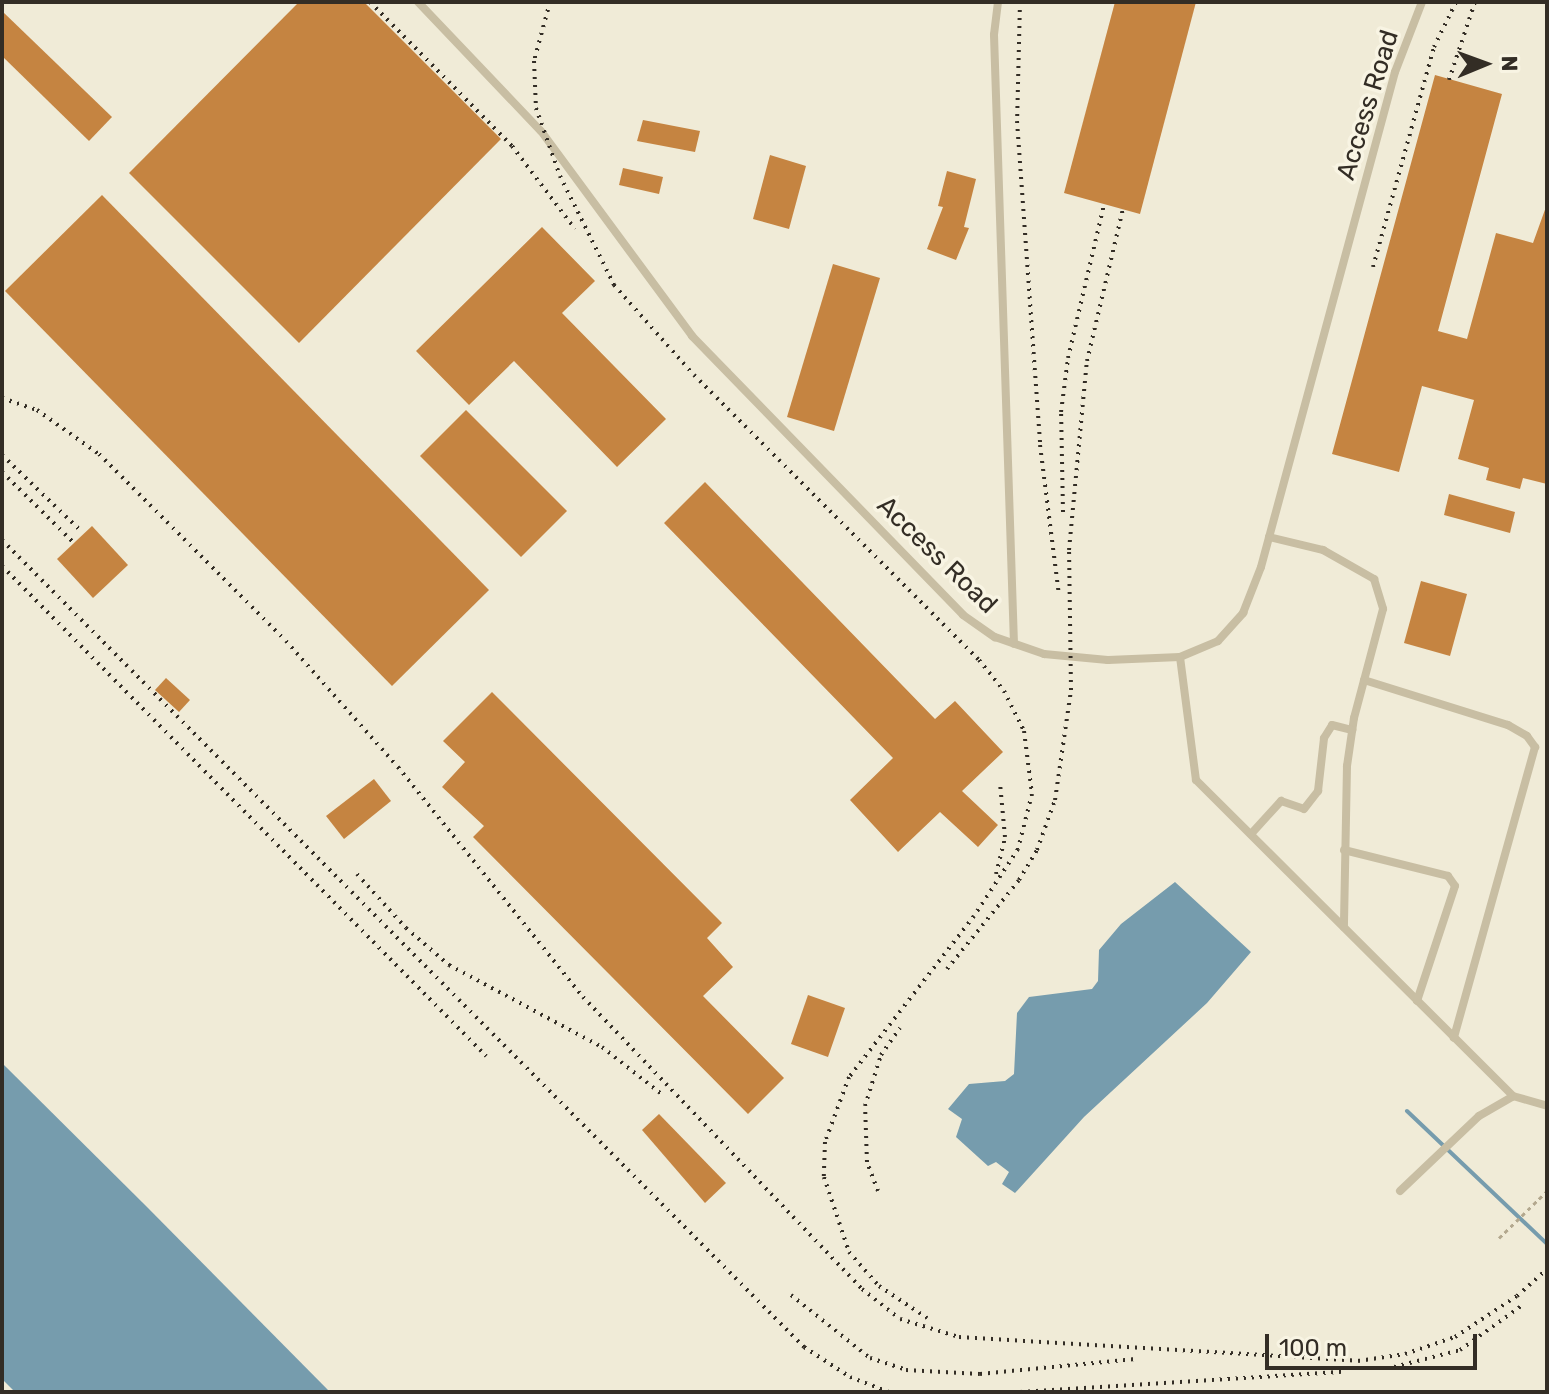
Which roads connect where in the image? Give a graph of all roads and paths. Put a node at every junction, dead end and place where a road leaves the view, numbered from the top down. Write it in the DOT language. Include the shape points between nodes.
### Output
graph roads {
  1 [pos="418,2"];
  2 [pos="998,2"];
  3 [pos="1422,2"];
  4 [pos="1269,537"];
  5 [pos="1014,644"];
  6 [pos="1180,657"];
  7 [pos="1364,680"];
  8 [pos="1352,730"];
  9 [pos="1251,834"];
  10 [pos="1344,850"];
  11 [pos="1344,927"];
  12 [pos="1417,1001"];
  13 [pos="1454,1038"];
  14 [pos="1513,1096"];
  15 [pos="1547,1106"];
  16 [pos="1400,1191"];
  17 [pos="1547,1191"];
  18 [pos="1499,1238"];
  1 -- 5 [label="lane, Access Road" via="541,131 692,336 963,615"];
  2 -- 5 [label="lane" via="994,35"];
  3 -- 4 [label="lane, Access Road" via="1395,72"];
  4 -- 6 [label="lane, Access Road" via="1243,613 1218,641"];
  4 -- 7 [label="lane" via="1323,550 1374,579 1383,609"];
  5 -- 6 [label="lane, Access Road" via="1073,658"];
  6 -- 9 [label="lane" via="1196,780"];
  7 -- 8 [label="lane"];
  7 -- 13 [label="lane" via="1508,725 1535,747"];
  8 -- 9 [label="lane" via="1332,725 1324,738 1318,791 1304,809 1281,801"];
  8 -- 10 [label="lane"];
  9 -- 11 [label="lane"];
  10 -- 11 [label="lane"];
  10 -- 12 [label="lane" via="1448,876 1455,886"];
  11 -- 12 [label="lane"];
  12 -- 13 [label="lane"];
  13 -- 14 [label="lane"];
  14 -- 15 [label="lane"];
  14 -- 16 [label="lane" via="1479,1116"];
  17 -- 18 [label="path"];
}
